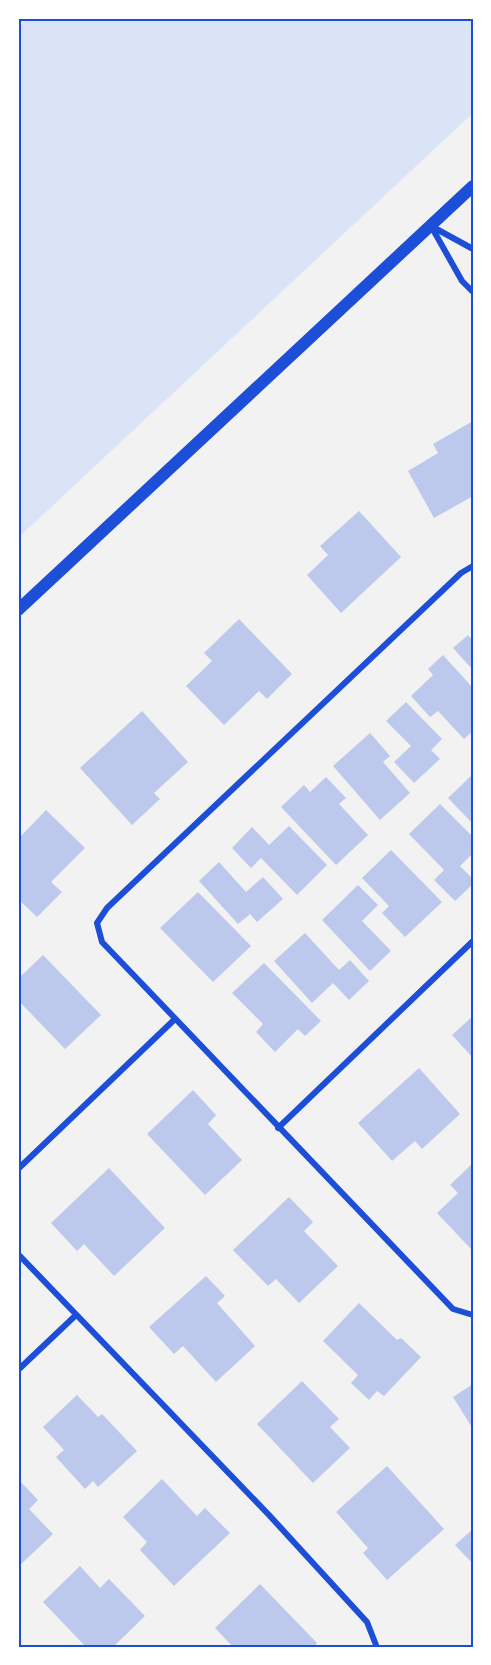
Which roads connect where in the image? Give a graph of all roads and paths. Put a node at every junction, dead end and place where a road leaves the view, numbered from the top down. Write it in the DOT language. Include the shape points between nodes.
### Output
graph roads {
  1 [pos="473,186"];
  2 [pos="430,226"];
  3 [pos="473,249"];
  4 [pos="473,292"];
  5 [pos="473,566"];
  6 [pos="18,610"];
  7 [pos="473,941"];
  8 [pos="176,1020"];
  9 [pos="278,1128"];
  10 [pos="18,1169"];
  11 [pos="18,1254"];
  12 [pos="76,1315"];
  13 [pos="473,1315"];
  14 [pos="18,1370"];
  15 [pos="375,1646"];
  1 -- 2 [label="main road"];
  2 -- 3 [label="street"];
  2 -- 4 [label="street" via="462,281"];
  2 -- 6 [label="main road"];
  5 -- 8 [label="street" via="452,581 107,908 97,922 102,942"];
  7 -- 9 [label="street"];
  8 -- 9 [label="street"];
  8 -- 10 [label="street"];
  9 -- 13 [label="street" via="453,1309"];
  11 -- 12 [label="street"];
  12 -- 14 [label="street"];
  12 -- 15 [label="street" via="367,1622"];
}
